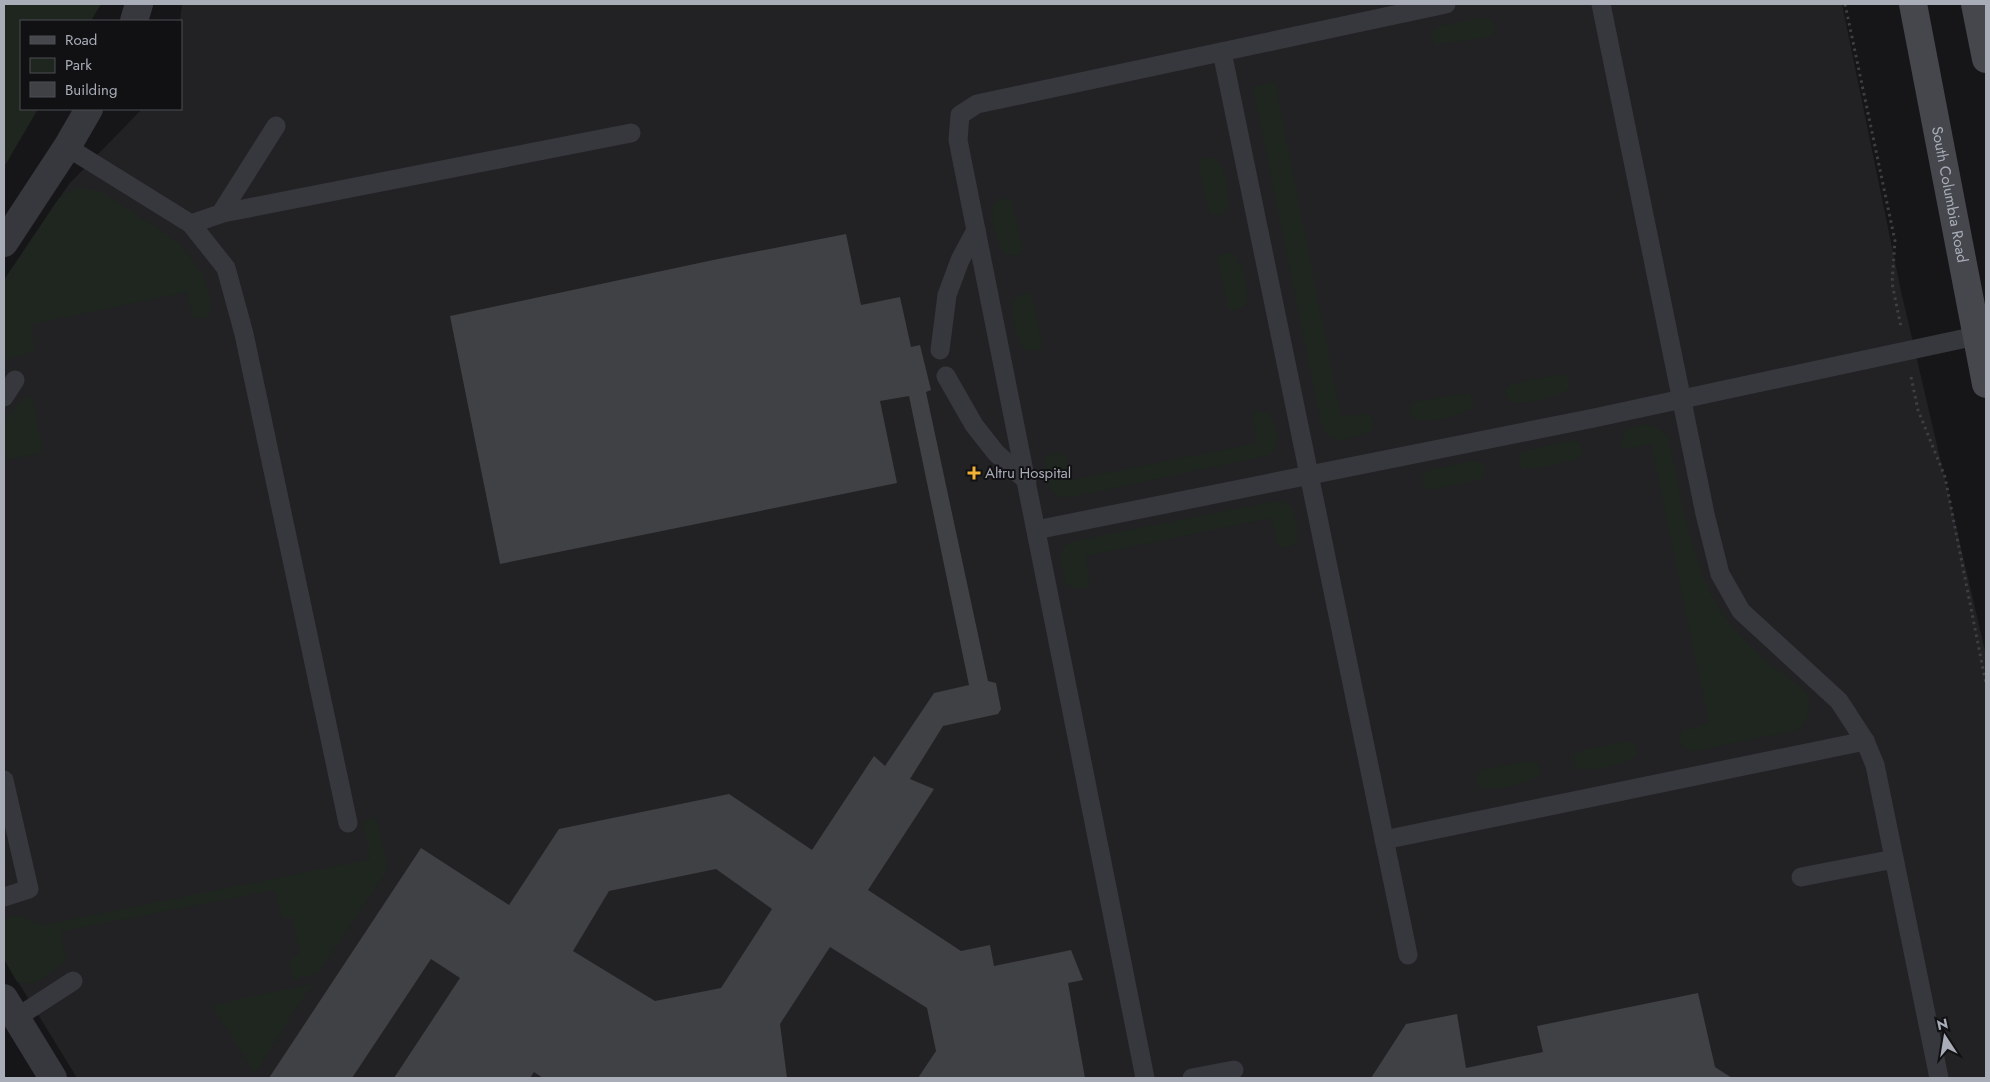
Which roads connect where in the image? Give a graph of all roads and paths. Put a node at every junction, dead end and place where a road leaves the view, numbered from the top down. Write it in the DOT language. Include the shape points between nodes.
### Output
graph roads {
  1 [pos="139,4"];
  2 [pos="1446,4"];
  3 [pos="1601,4"];
  4 [pos="1844,4"];
  5 [pos="1913,4"];
  6 [pos="1975,4"];
  7 [pos="134,20"];
  8 [pos="1222,52"];
  9 [pos="1986,59"];
  10 [pos="88,110"];
  11 [pos="276,126"];
  12 [pos="631,133"];
  13 [pos="67,147"];
  14 [pos="221,213"];
  15 [pos="191,224"];
  16 [pos="976,230"];
  17 [pos="4,243"];
  18 [pos="1892,283"];
  19 [pos="1981,335"];
  20 [pos="940,350"];
  21 [pos="946,376"];
  22 [pos="15,380"];
  23 [pos="1986,384"];
  24 [pos="4,397"];
  25 [pos="1916,398"];
  26 [pos="1682,400"];
  27 [pos="1308,474"];
  28 [pos="1026,481"];
  29 [pos="1036,530"];
  30 [pos="1986,684"];
  31 [pos="1865,740"];
  32 [pos="4,780"];
  33 [pos="348,823"];
  34 [pos="1384,840"];
  35 [pos="1894,859"];
  36 [pos="1801,877"];
  37 [pos="4,897"];
  38 [pos="1408,955"];
  39 [pos="73,981"];
  40 [pos="10,1008"];
  41 [pos="1234,1070"];
  42 [pos="53,1078"];
  43 [pos="1144,1078"];
  44 [pos="1192,1078"];
  45 [pos="1938,1078"];
  1 -- 7 [label="street"];
  2 -- 8 [label="lane"];
  3 -- 26 [label="lane"];
  4 -- 18 [label="path" via="1895,241"];
  5 -- 19 [label="main road, South Columbia Road"];
  6 -- 9 [label="main road"];
  8 -- 16 [label="lane" via="977,104 960,115 958,140"];
  8 -- 27 [label="lane"];
  10 -- 13 [label="street"];
  11 -- 14 [label="lane"];
  12 -- 14 [label="lane"];
  13 -- 15 [label="lane"];
  13 -- 17 [label="street"];
  14 -- 15 [label="lane"];
  15 -- 33 [label="lane" via="226,268 244,334"];
  16 -- 20 [label="lane" via="947,295"];
  16 -- 28 [label="lane"];
  19 -- 23 [label="main road, South Columbia Road"];
  19 -- 26 [label="lane"];
  21 -- 28 [label="lane" via="974,425 996,453"];
  22 -- 24 [label="lane"];
  25 -- 30 [label="path" via="1945,477"];
  26 -- 27 [label="lane"];
  26 -- 31 [label="lane" via="1720,574 1741,611 1839,701"];
  27 -- 29 [label="lane"];
  27 -- 34 [label="lane"];
  28 -- 29 [label="lane"];
  29 -- 43 [label="lane"];
  31 -- 34 [label="lane"];
  31 -- 35 [label="lane" via="1875,765"];
  32 -- 37 [label="lane" via="29,889"];
  34 -- 38 [label="lane"];
  35 -- 36 [label="lane"];
  35 -- 45 [label="lane"];
  39 -- 40 [label="lane"];
  40 -- 42 [label="street"];
  41 -- 44 [label="lane"];
}
